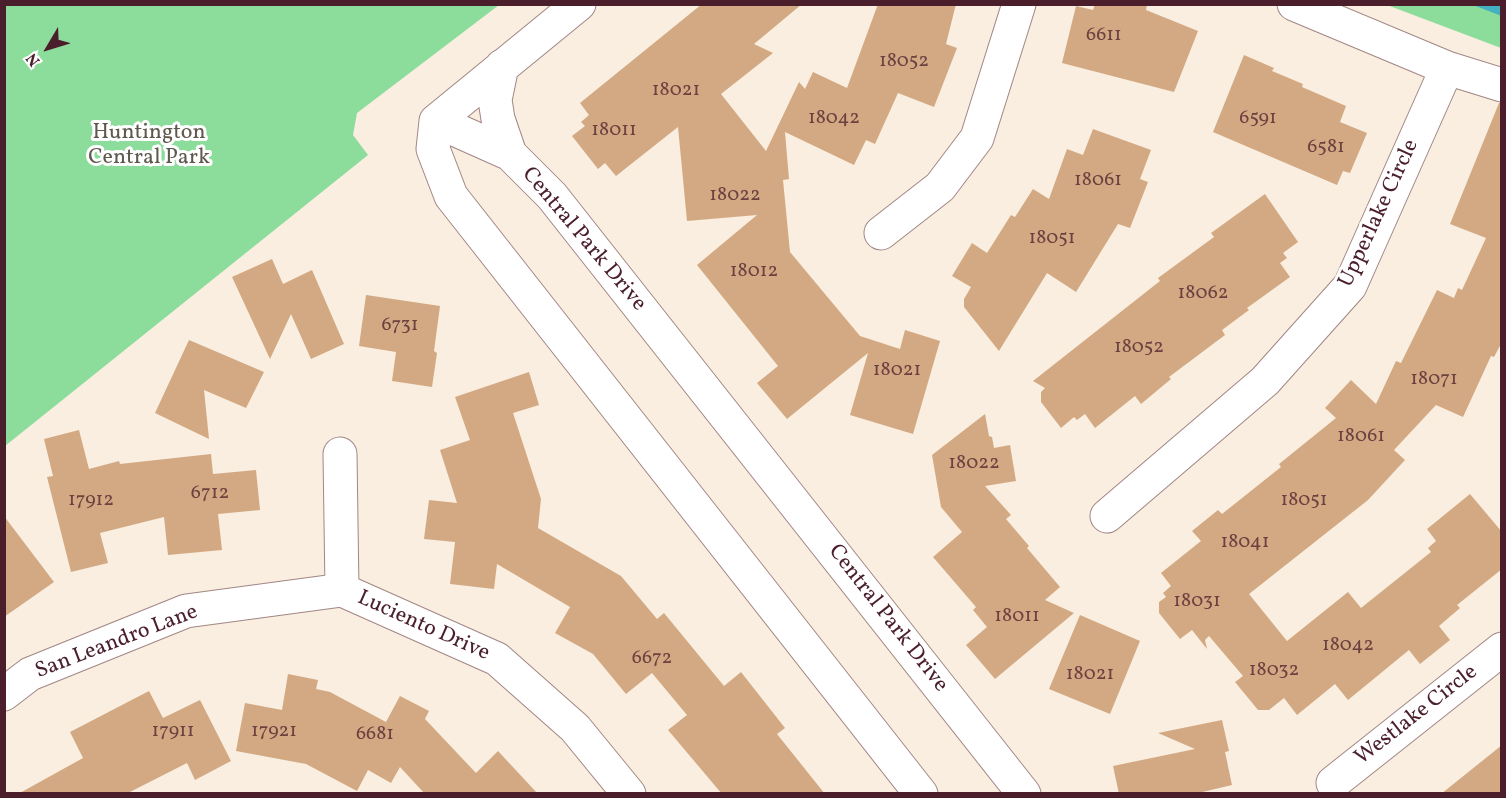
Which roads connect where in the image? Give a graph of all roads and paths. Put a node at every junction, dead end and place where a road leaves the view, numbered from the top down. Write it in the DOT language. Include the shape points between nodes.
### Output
graph roads {
  1 [pos="579,4"];
  2 [pos="1019,4"];
  3 [pos="1294,4"];
  4 [pos="502,66"];
  5 [pos="1447,68"];
  6 [pos="1502,85"];
  7 [pos="436,122"];
  8 [pos="510,154"];
  9 [pos="881,233"];
  10 [pos="340,454"];
  11 [pos="1107,516"];
  12 [pos="342,590"];
  13 [pos="1502,649"];
  14 [pos="4,694"];
  15 [pos="1333,783"];
  16 [pos="629,794"];
  17 [pos="921,794"];
  18 [pos="1024,794"];
  1 -- 4 [label="street"];
  2 -- 9 [label="street" via="977,138 940,187"];
  3 -- 5 [label="street"];
  4 -- 7 [label="street"];
  4 -- 8 [label="street" via="495,100"];
  5 -- 6 [label="street"];
  5 -- 11 [label="street, Upperlake Circle" via="1350,286 1265,381"];
  7 -- 8 [label="street, Central Park Drive"];
  7 -- 17 [label="street" via="433,149 451,196"];
  8 -- 18 [label="street, Central Park Drive" via="552,196"];
  10 -- 12 [label="street"];
  12 -- 14 [label="street, San Leandro Lane" via="186,611 30,674"];
  12 -- 16 [label="street, Luciento Drive" via="497,660 575,728"];
  13 -- 15 [label="street, Westlake Circle"];
}
